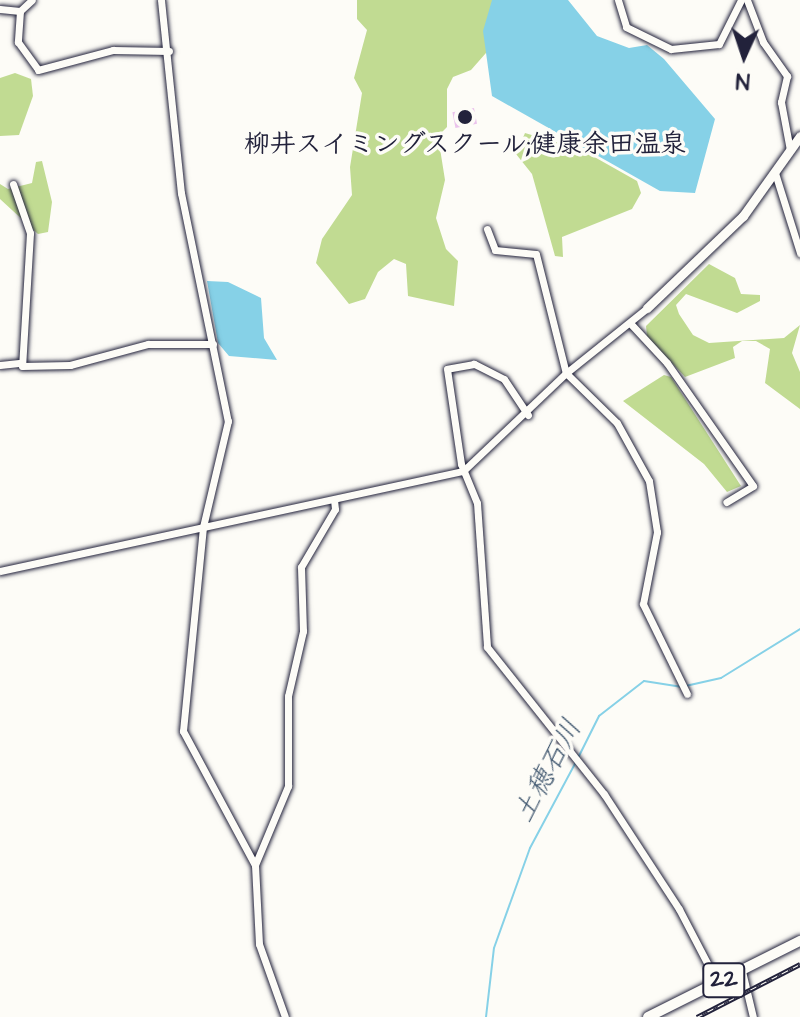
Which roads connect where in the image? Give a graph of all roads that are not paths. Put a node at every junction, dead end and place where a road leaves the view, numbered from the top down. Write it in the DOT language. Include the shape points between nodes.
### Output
graph roads {
  1 [pos="32,0"];
  2 [pos="161,0"];
  3 [pos="618,0"];
  4 [pos="741,0"];
  5 [pos="747,0"];
  6 [pos="0,9"];
  7 [pos="20,11"];
  8 [pos="169,51"];
  9 [pos="800,136"];
  10 [pos="790,150"];
  11 [pos="775,173"];
  12 [pos="13,184"];
  13 [pos="487,229"];
  14 [pos="800,253"];
  15 [pos="647,308"];
  16 [pos="630,323"];
  17 [pos="213,344"];
  18 [pos="19,363"];
  19 [pos="0,365"];
  20 [pos="566,373"];
  21 [pos="528,415"];
  22 [pos="463,471"];
  23 [pos="334,500"];
  24 [pos="726,502"];
  25 [pos="203,527"];
  26 [pos="0,571"];
  27 [pos="686,690"];
  28 [pos="255,865"];
  29 [pos="800,941"];
  30 [pos="742,971"];
  31 [pos="718,984"];
  32 [pos="285,1017"];
  33 [pos="648,1017"];
  34 [pos="753,1017"];
  1 -- 7 [label="street"];
  2 -- 8 [label="street"];
  3 -- 4 [label="street" via="626,27 671,49 719,44"];
  5 -- 10 [label="street" via="763,42 787,76 781,102"];
  6 -- 7 [label="street"];
  7 -- 8 [label="street" via="18,42 38,70 113,50"];
  8 -- 17 [label="street" via="181,193"];
  9 -- 10 [label="street"];
  10 -- 11 [label="street"];
  11 -- 14 [label="street"];
  11 -- 15 [label="street" via="730,230"];
  12 -- 18 [label="street" via="30,233 28,326"];
  13 -- 20 [label="street" via="495,250 536,254"];
  15 -- 16 [label="street"];
  16 -- 20 [label="street"];
  16 -- 24 [label="street" via="667,363 753,486"];
  17 -- 18 [label="street" via="138,345 46,368"];
  17 -- 25 [label="street" via="228,421"];
  18 -- 19 [label="street"];
  20 -- 21 [label="street"];
  20 -- 27 [label="street" via="617,423 649,481 657,532 643,604"];
  21 -- 22 [label="street"];
  21 -- 22 [label="street" via="504,379 479,365 452,364 446,374"];
  22 -- 23 [label="street"];
  22 -- 31 [label="street" via="477,503 491,658 581,763 679,909"];
  23 -- 25 [label="street"];
  23 -- 28 [label="street" via="301,567 303,631 288,696 288,786"];
  25 -- 26 [label="street"];
  25 -- 28 [label="street" via="183,731"];
  28 -- 32 [label="street" via="259,944"];
  29 -- 30 [label="main road, 22"];
  30 -- 31 [label="main road, 22"];
  30 -- 34 [label="street"];
  31 -- 33 [label="main road, 22"];
}
